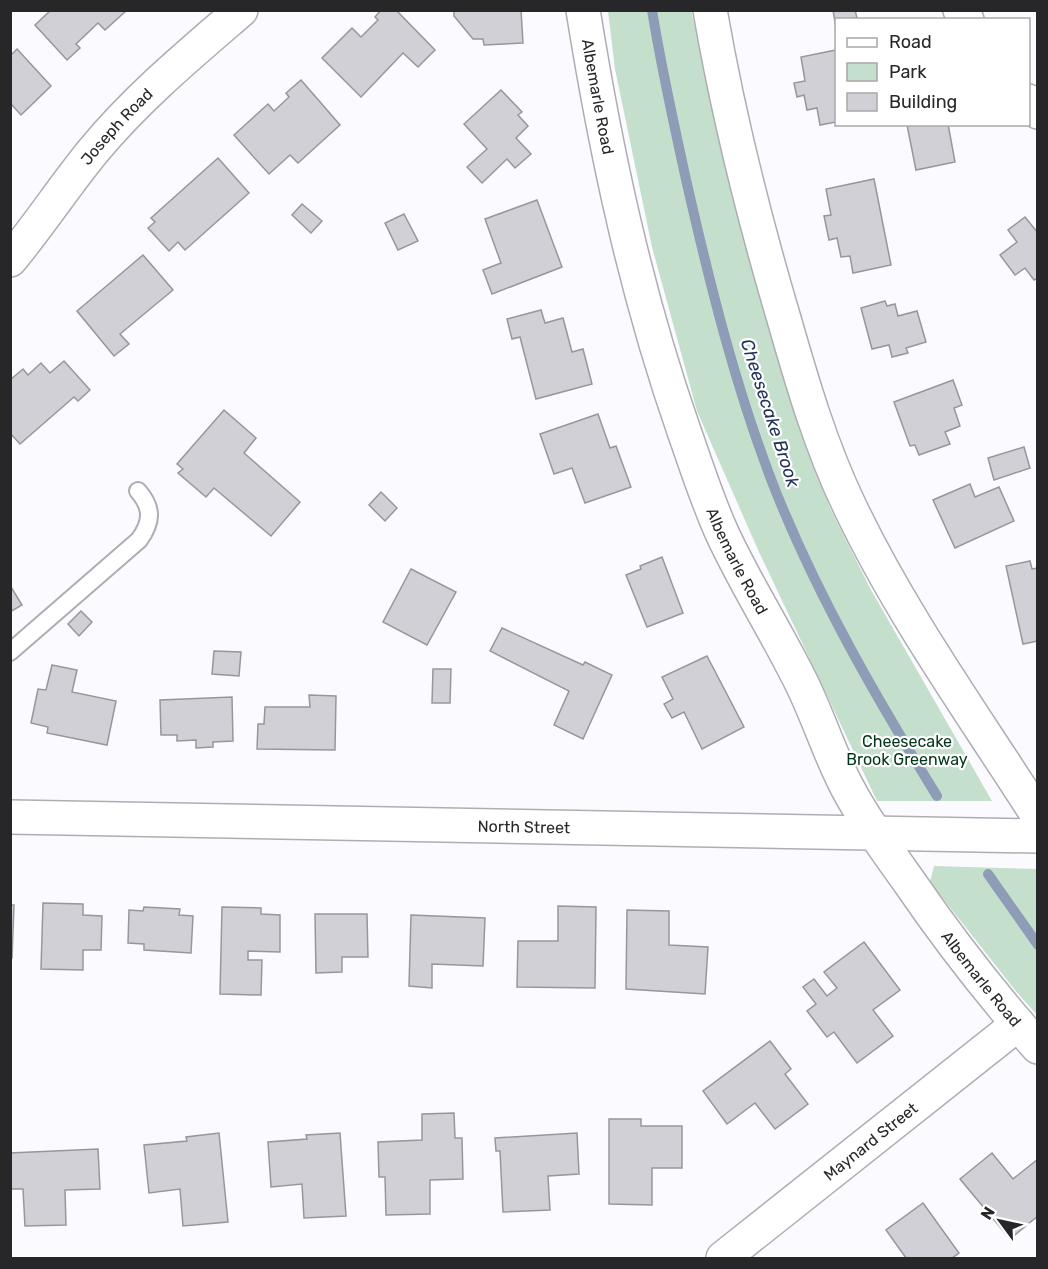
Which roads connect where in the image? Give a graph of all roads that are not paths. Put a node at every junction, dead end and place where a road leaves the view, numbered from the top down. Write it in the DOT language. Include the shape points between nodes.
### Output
graph roads {
  1 [pos="241,10"];
  2 [pos="583,10"];
  3 [pos="710,10"];
  4 [pos="10,260"];
  5 [pos="138,491"];
  6 [pos="10,652"];
  7 [pos="1038,816"];
  8 [pos="10,817"];
  9 [pos="874,832"];
  10 [pos="1038,836"];
  11 [pos="1028,1036"];
  12 [pos="723,1258"];
  1 -- 4 [label="street, Joseph Road" via="113,129"];
  2 -- 9 [label="street, Albemarle Road" via="632,254 656,346 700,478 752,594 797,673 845,783"];
  3 -- 7 [label="street" via="727,99 769,270 803,386 834,472 896,595"];
  5 -- 6 [label="lane" via="150,510 150,521 139,540"];
  8 -- 9 [label="street, North Street"];
  9 -- 10 [label="street, North Street"];
  9 -- 11 [label="street, Albemarle Road" via="926,907"];
  11 -- 12 [label="street, Maynard Street"];
}
